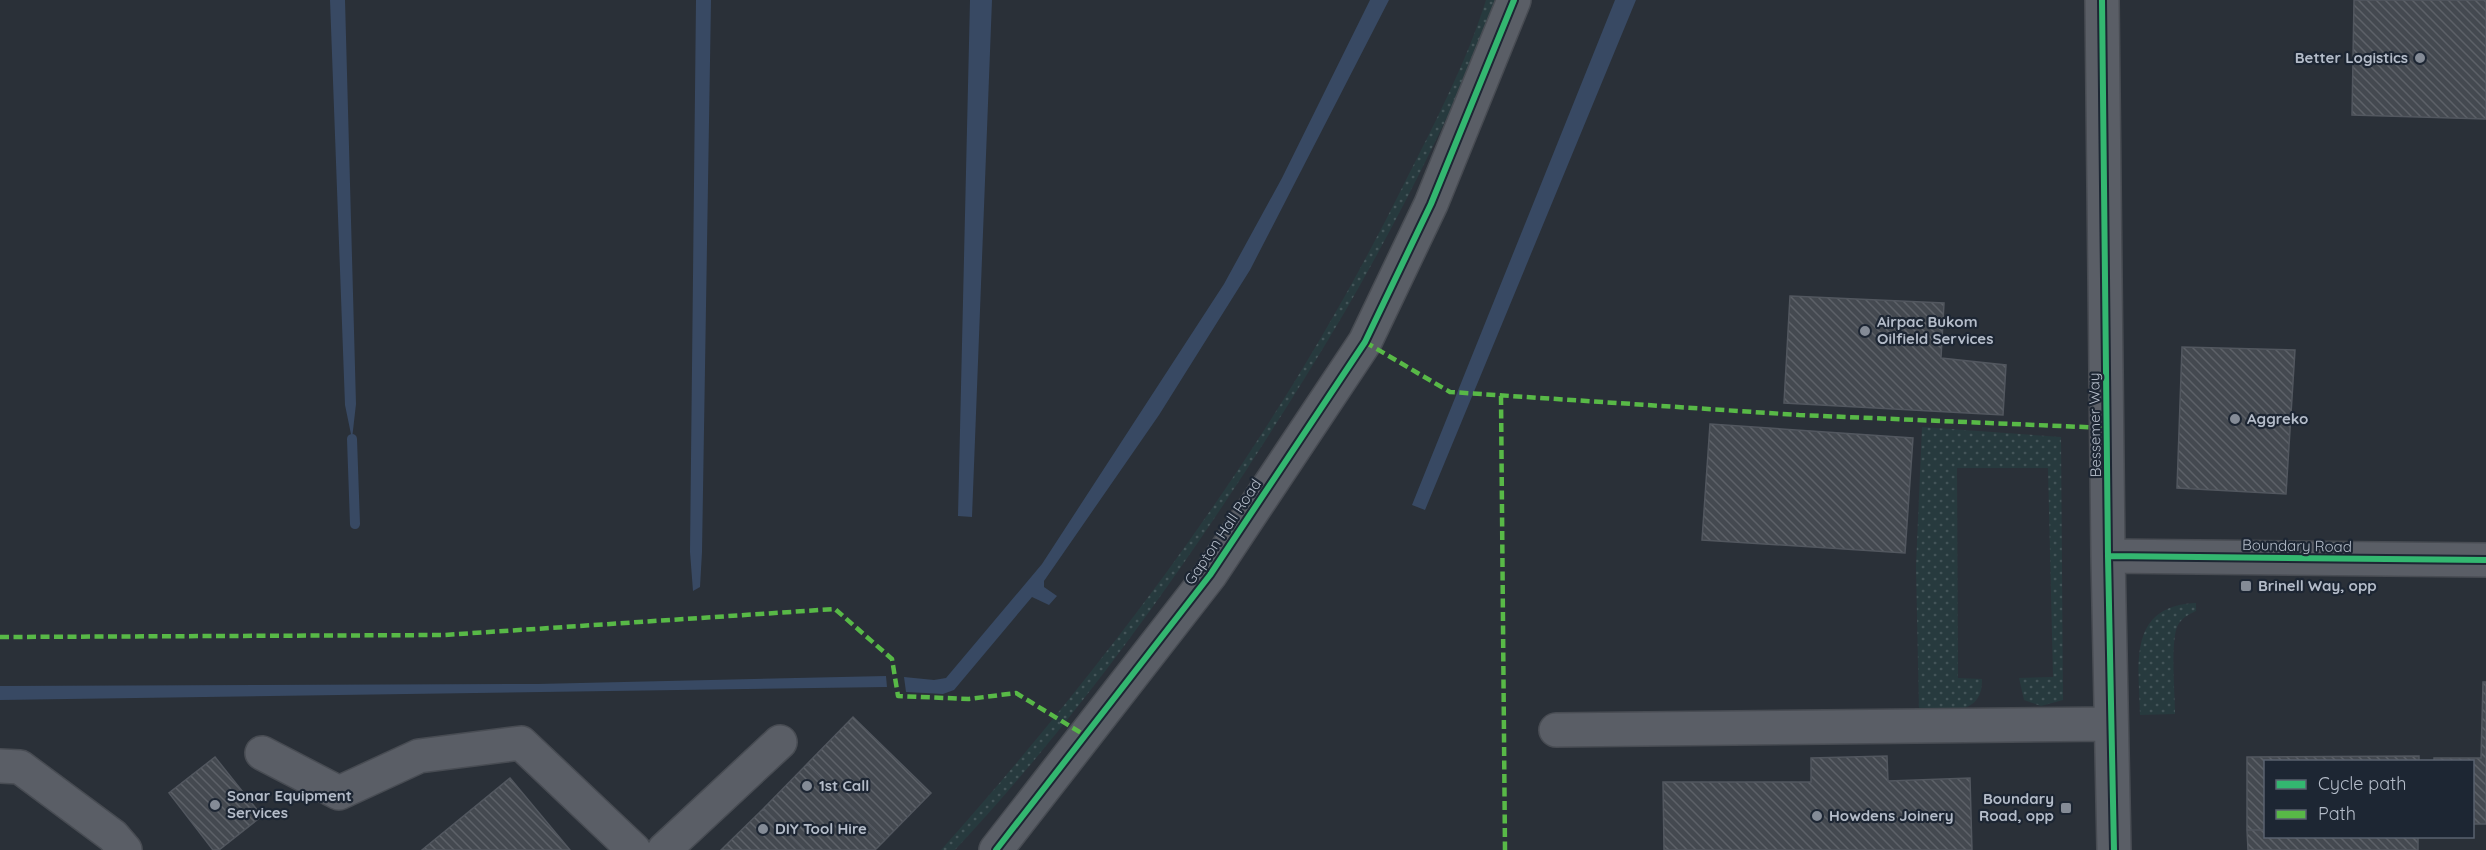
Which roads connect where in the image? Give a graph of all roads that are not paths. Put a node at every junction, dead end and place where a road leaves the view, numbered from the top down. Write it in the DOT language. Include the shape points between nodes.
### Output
graph roads {
  1 [pos="1514,0"];
  2 [pos="2102,0"];
  3 [pos="2108,555"];
  4 [pos="2486,560"];
  5 [pos="2111,724"];
  6 [pos="1556,730"];
  7 [pos="780,742"];
  8 [pos="262,753"];
  9 [pos="0,766"];
  10 [pos="125,850"];
  11 [pos="634,850"];
  12 [pos="664,850"];
  13 [pos="996,850"];
  14 [pos="2114,850"];
  1 -- 13 [label="street, Gapton Hall Road" via="1431,204 1365,342 1210,575"];
  2 -- 3 [label="street, Bessemer Way"];
  3 -- 4 [label="street, Boundary Road"];
  3 -- 5 [label="street, Bessemer Way"];
  5 -- 6 [label="street"];
  5 -- 14 [label="street, Bessemer Way"];
  7 -- 12 [label="street"];
  8 -- 11 [label="street" via="339,793 419,756 521,743"];
  9 -- 10 [label="street" via="20,767 113,836"];
}
